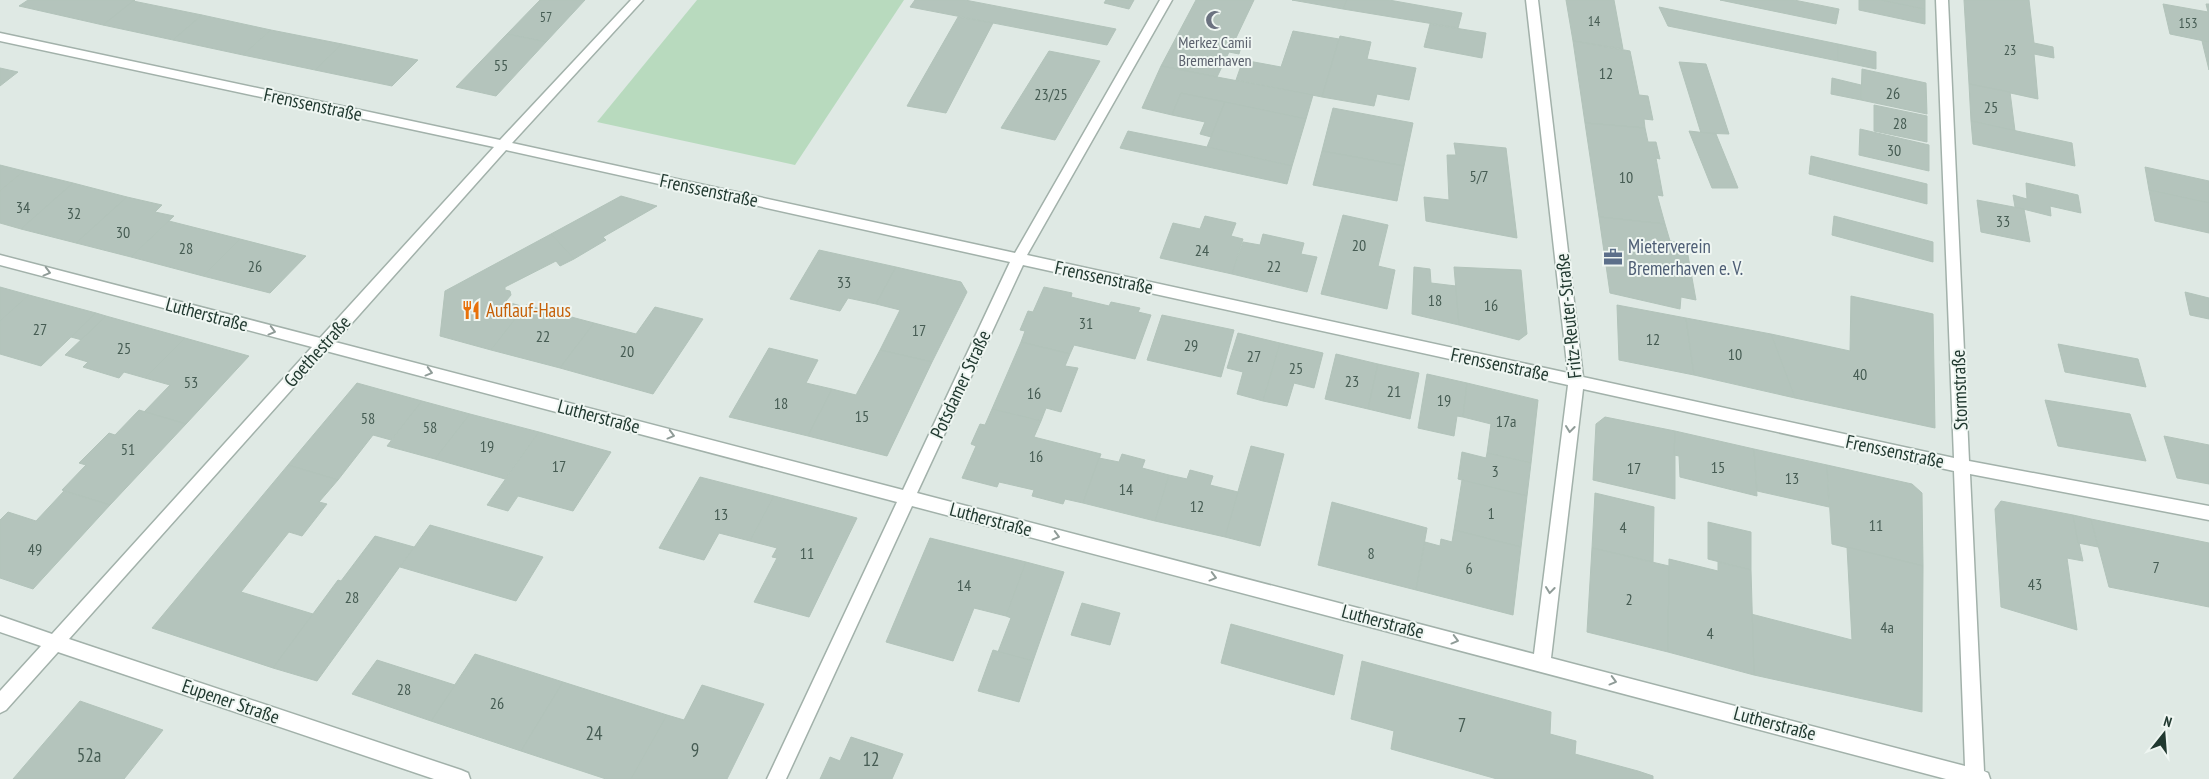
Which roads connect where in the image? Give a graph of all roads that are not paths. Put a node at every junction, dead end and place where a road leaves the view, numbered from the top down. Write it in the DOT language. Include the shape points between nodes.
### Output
graph roads {
  1 [pos="637,0"];
  2 [pos="1166,0"];
  3 [pos="1532,0"];
  4 [pos="1942,0"];
  5 [pos="0,37"];
  6 [pos="503,145"];
  7 [pos="1019,258"];
  8 [pos="0,260"];
  9 [pos="323,344"];
  10 [pos="1576,380"];
  11 [pos="1962,466"];
  12 [pos="907,497"];
  13 [pos="2209,513"];
  14 [pos="0,624"];
  15 [pos="55,642"];
  16 [pos="1542,662"];
  17 [pos="0,704"];
  18 [pos="1977,778"];
  19 [pos="461,779"];
  20 [pos="776,779"];
  1 -- 6 [label="street, Goethestraße"];
  2 -- 7 [label="street, Potsdamer Straße"];
  3 -- 10 [label="street, Fritz-Reuter-Straße"];
  4 -- 11 [label="street, Stormstraße"];
  5 -- 6 [label="street, Frenssenstraße"];
  6 -- 7 [label="street, Frenssenstraße"];
  6 -- 9 [label="street, Goethestraße"];
  7 -- 10 [label="street, Frenssenstraße"];
  7 -- 12 [label="street, Potsdamer Straße"];
  8 -- 9 [label="street, Lutherstraße, one-way"];
  9 -- 12 [label="street, Lutherstraße, one-way"];
  9 -- 15 [label="street, Goethestraße"];
  10 -- 11 [label="street, Frenssenstraße"];
  10 -- 16 [label="street, Fritz-Reuter-Straße, one-way"];
  11 -- 13 [label="street, Frenssenstraße"];
  11 -- 18 [label="street, Stormstraße"];
  12 -- 16 [label="street, Lutherstraße, one-way"];
  12 -- 20 [label="street, Potsdamer Straße"];
  14 -- 15 [label="street, Eupener Straße"];
  15 -- 17 [label="street, Goethestraße"];
  15 -- 19 [label="street, Eupener Straße"];
  16 -- 18 [label="street, Lutherstraße, one-way"];
}
